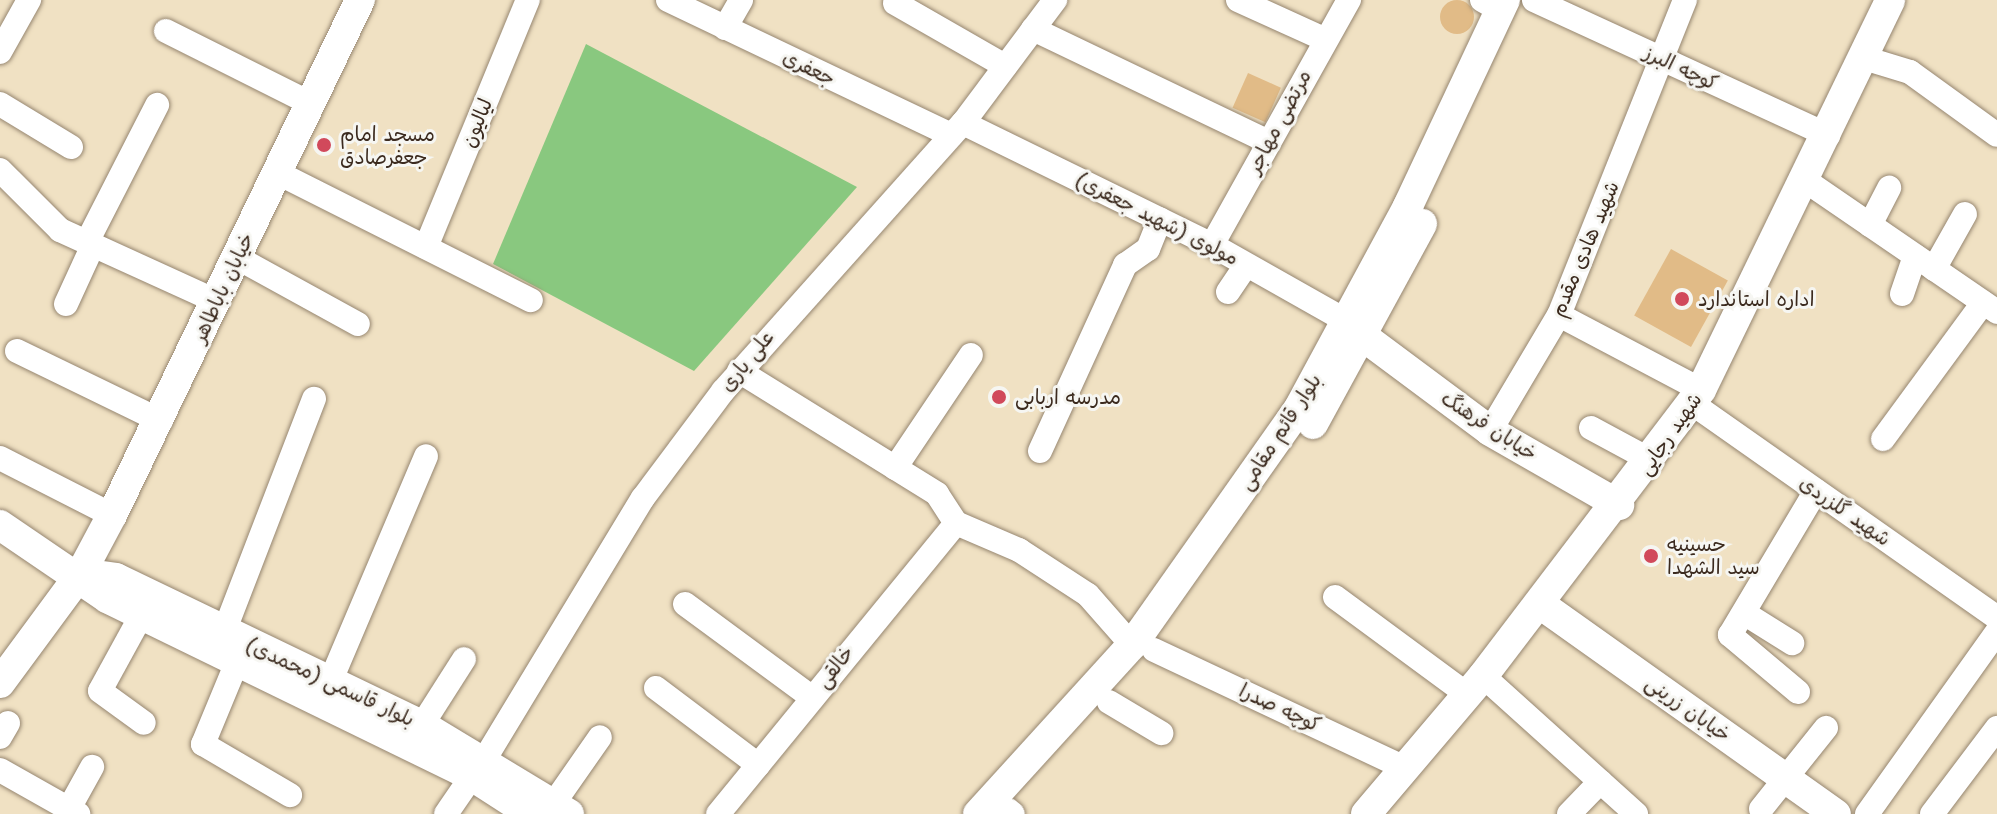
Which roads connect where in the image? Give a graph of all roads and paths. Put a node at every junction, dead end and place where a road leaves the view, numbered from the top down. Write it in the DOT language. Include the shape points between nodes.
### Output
graph roads {
  1 [pos="29,0"];
  2 [pos="360,0"];
  3 [pos="528,0"];
  4 [pos="668,0"];
  5 [pos="741,0"];
  6 [pos="1238,0"];
  7 [pos="1349,0"];
  8 [pos="1534,0"];
  9 [pos="1685,0"];
  10 [pos="1890,0"];
  11 [pos="895,3"];
  12 [pos="1504,3"];
  13 [pos="1041,10"];
  14 [pos="725,28"];
  15 [pos="166,31"];
  16 [pos="1324,39"];
  17 [pos="0,52"];
  18 [pos="1864,58"];
  19 [pos="1664,60"];
  20 [pos="1005,66"];
  21 [pos="310,103"];
  22 [pos="0,104"];
  23 [pos="157,105"];
  24 [pos="957,129"];
  25 [pos="1828,135"];
  26 [pos="1997,135"];
  27 [pos="1269,142"];
  28 [pos="71,147"];
  29 [pos="0,170"];
  30 [pos="278,173"];
  31 [pos="1806,181"];
  32 [pos="1889,188"];
  33 [pos="1965,214"];
  34 [pos="1160,219"];
  35 [pos="1870,225"];
  36 [pos="90,243"];
  37 [pos="1212,245"];
  38 [pos="426,247"];
  39 [pos="236,257"];
  40 [pos="1925,263"];
  41 [pos="1246,265"];
  42 [pos="1228,292"];
  43 [pos="1902,294"];
  44 [pos="531,300"];
  45 [pos="216,301"];
  46 [pos="66,304"];
  47 [pos="1990,308"];
  48 [pos="1559,315"];
  49 [pos="358,324"];
  50 [pos="1356,330"];
  51 [pos="17,351"];
  52 [pos="971,355"];
  53 [pos="739,371"];
  54 [pos="1697,397"];
  55 [pos="314,399"];
  56 [pos="161,421"];
  57 [pos="1591,428"];
  58 [pos="1490,431"];
  59 [pos="1883,439"];
  60 [pos="1040,451"];
  61 [pos="426,456"];
  62 [pos="0,458"];
  63 [pos="1652,461"];
  64 [pos="895,468"];
  65 [pos="1816,491"];
  66 [pos="1619,505"];
  67 [pos="112,515"];
  68 [pos="956,523"];
  69 [pos="0,525"];
  70 [pos="81,573"];
  71 [pos="1335,597"];
  72 [pos="685,604"];
  73 [pos="1540,604"];
  74 [pos="1744,613"];
  75 [pos="141,616"];
  76 [pos="1997,618"];
  77 [pos="224,632"];
  78 [pos="1997,632"];
  79 [pos="1792,643"];
  80 [pos="1143,647"];
  81 [pos="464,659"];
  82 [pos="237,662"];
  83 [pos="331,680"];
  84 [pos="0,683"];
  85 [pos="1475,686"];
  86 [pos="656,688"];
  87 [pos="1798,692"];
  88 [pos="811,697"];
  89 [pos="1109,702"];
  90 [pos="1079,720"];
  91 [pos="144,723"];
  92 [pos="422,725"];
  93 [pos="1826,728"];
  94 [pos="1997,728"];
  95 [pos="1161,733"];
  96 [pos="600,737"];
  97 [pos="758,765"];
  98 [pos="92,767"];
  99 [pos="479,767"];
  100 [pos="1405,768"];
  101 [pos="0,770"];
  102 [pos="1788,780"];
  103 [pos="1600,782"];
  104 [pos="290,795"];
  105 [pos="1761,809"];
  106 [pos="552,810"];
  107 [pos="71,812"];
  108 [pos="1009,813"];
  109 [pos="446,814"];
  110 [pos="718,814"];
  111 [pos="978,814"];
  112 [pos="1366,814"];
  113 [pos="1569,814"];
  114 [pos="1636,814"];
  115 [pos="1836,814"];
  116 [pos="1867,814"];
  117 [pos="1932,814"];
  1 -- 17 [label="street"];
  2 -- 21 [label="main road, خیابان باباطاهر"];
  3 -- 38 [label="street, لیالیون"];
  4 -- 14 [label="street, جعفری"];
  5 -- 14 [label="street"];
  6 -- 16 [label="street"];
  7 -- 16 [label="street, مرتضی مهاجر"];
  8 -- 19 [label="street, کوچه البرز"];
  9 -- 19 [label="street, شهید هادی مقدم"];
  10 -- 18 [label="main road, شهید رجایی"];
  11 -- 20 [label="street"];
  12 -- 50 [label="main road, بلوار قائم مقامی" via="1432,180"];
  13 -- 20 [label="street, علی یاری"];
  13 -- 27 [label="street"];
  14 -- 24 [label="street, جعفری"];
  15 -- 21 [label="street"];
  16 -- 27 [label="street, مرتضی مهاجر"];
  18 -- 25 [label="main road, شهید رجایی"];
  18 -- 26 [label="street" via="1910,72"];
  19 -- 25 [label="street, کوچه البرز"];
  19 -- 48 [label="street, شهید هادی مقدم"];
  20 -- 24 [label="street, علی یاری"];
  21 -- 30 [label="main road, خیابان باباطاهر"];
  22 -- 28 [label="street"];
  23 -- 36 [label="street"];
  24 -- 34 [label="street, مولوی (شهید جعفری)"];
  24 -- 53 [label="street, علی یاری"];
  25 -- 31 [label="main road, شهید رجایی"];
  27 -- 37 [label="street, مرتضی مهاجر"];
  29 -- 36 [label="street" via="39,216"];
  30 -- 38 [label="street"];
  30 -- 39 [label="main road, خیابان باباطاهر"];
  31 -- 35 [label="street"];
  31 -- 54 [label="main road, شهید رجایی"];
  32 -- 35 [label="street"];
  33 -- 40 [label="street"];
  34 -- 37 [label="street, مولوی (شهید جعفری)"];
  34 -- 60 [label="street" via="1148,249 1125,265"];
  35 -- 40 [label="street"];
  36 -- 45 [label="street"];
  36 -- 46 [label="street"];
  37 -- 41 [label="street, مولوی (شهید جعفری)"];
  38 -- 44 [label="street"];
  39 -- 45 [label="main road, خیابان باباطاهر"];
  39 -- 49 [label="street"];
  40 -- 43 [label="street"];
  40 -- 47 [label="street"];
  41 -- 42 [label="street"];
  41 -- 50 [label="street, مولوی (شهید جعفری)"];
  45 -- 56 [label="main road, خیابان باباطاهر"];
  47 -- 59 [label="street"];
  48 -- 54 [label="street, شهید گلزردی"];
  48 -- 58 [label="street, شهید هادی مقدم"];
  50 -- 58 [label="main road, خیابان فرهنگ"];
  50 -- 80 [label="main road, بلوار قائم مقامی"];
  51 -- 56 [label="street"];
  52 -- 64 [label="street"];
  53 -- 64 [label="street"];
  53 -- 99 [label="street, علی یاری" via="643,498"];
  54 -- 63 [label="main road, شهید رجایی"];
  54 -- 65 [label="street, شهید گلزردی"];
  55 -- 77 [label="street"];
  56 -- 67 [label="main road, خیابان باباطاهر"];
  57 -- 63 [label="street"];
  58 -- 66 [label="main road, خیابان فرهنگ"];
  61 -- 83 [label="street"];
  62 -- 67 [label="street"];
  63 -- 66 [label="main road, شهید رجایی"];
  64 -- 68 [label="street" via="937,494"];
  65 -- 74 [label="street"];
  65 -- 76 [label="street, شهید گلزردی"];
  66 -- 73 [label="main road, شهید رجایی"];
  67 -- 70 [label="main road, خیابان باباطاهر"];
  68 -- 80 [label="street" via="1019,550 1088,595"];
  68 -- 88 [label="street, خالقی"];
  69 -- 70 [label="main road"];
  70 -- 75 [label="main road"];
  70 -- 77 [label="main road, بلوار قاسمی (محمدی)" via="116,578"];
  70 -- 84 [label="main road, خیابان باباطاهر"];
  71 -- 85 [label="street"];
  72 -- 88 [label="street"];
  73 -- 85 [label="main road, شهید رجایی"];
  73 -- 102 [label="main road, خیابان زرینی"];
  74 -- 79 [label="street"];
  74 -- 87 [label="street" via="1730,635"];
  75 -- 82 [label="main road"];
  75 -- 91 [label="street" via="100,691"];
  77 -- 83 [label="main road, بلوار قاسمی (محمدی)"];
  78 -- 116 [label="street"];
  80 -- 89 [label="main road, بلوار قائم مقامی"];
  80 -- 90 [label="main road, بلوار قائم مقامی"];
  80 -- 100 [label="street, کوچه صدرا"];
  81 -- 92 [label="street"];
  82 -- 99 [label="main road"];
  82 -- 104 [label="street" via="203,744"];
  83 -- 92 [label="main road, بلوار قاسمی (محمدی)"];
  85 -- 100 [label="main road, شهید رجایی"];
  85 -- 103 [label="street"];
  86 -- 97 [label="street"];
  88 -- 97 [label="street, خالقی"];
  89 -- 90 [label="main road, بلوار قائم مقامی"];
  89 -- 95 [label="street"];
  90 -- 108 [label="main road, بلوار قائم مقامی"];
  90 -- 111 [label="main road, بلوار قائم مقامی"];
  92 -- 99 [label="main road, بلوار قاسمی (محمدی)"];
  93 -- 102 [label="street"];
  94 -- 117 [label="street"];
  96 -- 106 [label="street"];
  97 -- 110 [label="street, خالقی"];
  98 -- 107 [label="street"];
  99 -- 106 [label="main road, بلوار قاسمی (محمدی)"];
  99 -- 109 [label="street, علی یاری"];
  100 -- 112 [label="main road, شهید رجایی"];
  101 -- 107 [label="street"];
  102 -- 105 [label="street"];
  102 -- 115 [label="main road, خیابان زرینی"];
  103 -- 113 [label="street"];
  103 -- 114 [label="street"];
}
